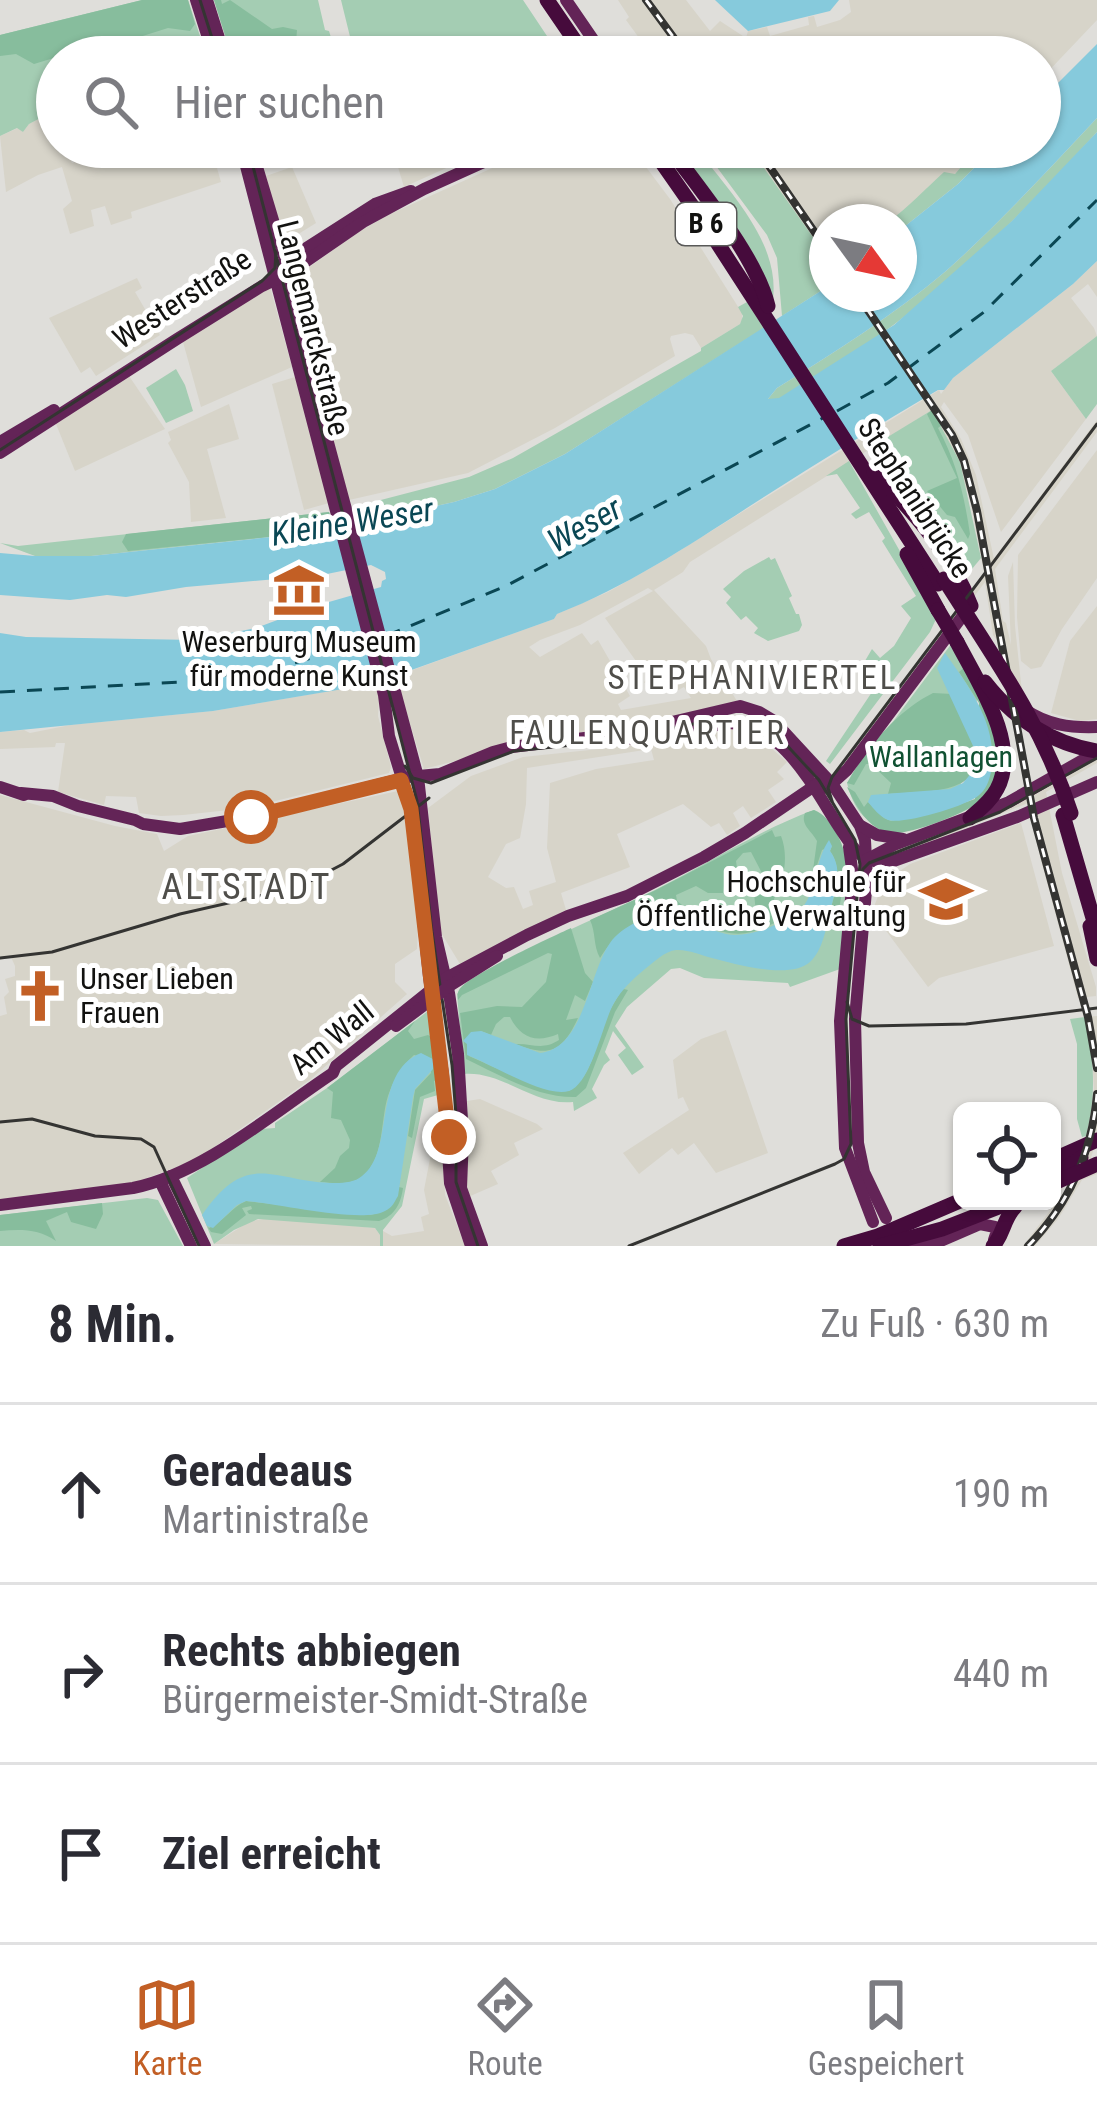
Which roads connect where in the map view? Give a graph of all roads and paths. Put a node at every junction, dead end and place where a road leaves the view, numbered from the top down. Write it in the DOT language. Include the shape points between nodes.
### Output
graph roads {
  1 [pos="196,0"];
  2 [pos="207,0"];
  3 [pos="548,0"];
  4 [pos="566,0"];
  5 [pos="207,36"];
  6 [pos="218,36"];
  7 [pos="566,36"];
  8 [pos="575,36"];
  9 [pos="591,36"];
  10 [pos="248,168"];
  11 [pos="256,168"];
  12 [pos="471,168"];
  13 [pos="656,168"];
  14 [pos="666,168"];
  15 [pos="678,168"];
  16 [pos="281,270"];
  17 [pos="764,302"];
  18 [pos="1,449"];
  19 [pos="866,464"];
  20 [pos="977,575"];
  21 [pos="946,578"];
  22 [pos="971,605"];
  23 [pos="957,642"];
  24 [pos="389,693"];
  25 [pos="1097,727"];
  26 [pos="785,732"];
  27 [pos="766,736"];
  28 [pos="513,750"];
  29 [pos="1094,751"];
  30 [pos="401,780"];
  31 [pos="419,780"];
  32 [pos="830,781"];
  33 [pos="1097,782"];
  34 [pos="0,787"];
  35 [pos="816,791"];
  36 [pos="970,818"];
  37 [pos="860,826"];
  38 [pos="914,839"];
  39 [pos="847,840"];
  40 [pos="867,859"];
  41 [pos="892,862"];
  42 [pos="854,877"];
  43 [pos="865,894"];
  44 [pos="1093,902"];
  45 [pos="589,909"];
  46 [pos="1097,932"];
  47 [pos="434,957"];
  48 [pos="1097,958"];
  49 [pos="446,978"];
  50 [pos="431,988"];
  51 [pos="333,1073"];
  52 [pos="1097,1140"];
  53 [pos="1061,1166"];
  54 [pos="166,1179"];
  55 [pos="953,1204"];
  56 [pos="0,1205"];
  57 [pos="1012,1210"];
  58 [pos="983,1212"];
  59 [pos="880,1220"];
  60 [pos="904,1225"];
  61 [pos="876,1244"];
  62 [pos="191,1246"];
  63 [pos="206,1246"];
  64 [pos="471,1246"];
  65 [pos="482,1246"];
  66 [pos="844,1246"];
  67 [pos="912,1246"];
  68 [pos="992,1246"];
  1 -- 5 [label="main road"];
  2 -- 6 [label="main road"];
  3 -- 7 [label="main road"];
  3 -- 8 [label="highway"];
  4 -- 9 [label="main road"];
  10 -- 16 [label="main road, Langemarckstraße"];
  11 -- 16 [label="main road, Langemarckstraße"];
  12 -- 16 [label="main road, Westerstraße" via="392,201"];
  13 -- 17 [label="highway"];
  14 -- 17 [label="highway, B 6"];
  15 -- 17 [label="highway, B 6"];
  16 -- 18 [label="main road, Westerstraße"];
  16 -- 24 [label="main road, Langemarckstraße"];
  17 -- 19 [label="highway, Stephanibrücke / B 6"];
  19 -- 21 [label="highway, Stephanibrücke / B 6"];
  19 -- 23 [label="highway, bridge" via="860,472"];
  20 -- 21 [label="highway"];
  21 -- 22 [label="highway"];
  21 -- 44 [label="highway, Stephanibrücke / B 6, bridge" via="1026,722"];
  21 -- 44 [label="highway, Stephanibrücke / B 6, bridge" via="1058,773"];
  22 -- 25 [label="main road" via="1018,703 1048,722"];
  22 -- 32 [label="main road, Am Wall" via="847,770"];
  23 -- 29 [label="highway" via="1020,717"];
  23 -- 36 [label="highway" via="1002,744 999,786"];
  24 -- 30 [label="main road" via="388,736"];
  24 -- 31 [label="main road"];
  26 -- 27 [label="main road"];
  26 -- 28 [label="main road" via="740,706"];
  26 -- 32 [label="main road"];
  27 -- 28 [label="main road" via="724,724"];
  27 -- 35 [label="main road"];
  28 -- 31 [label="main road"];
  29 -- 36 [label="main road"];
  30 -- 31 [label="main road"];
  30 -- 34 [label="main road" via="267,812 176,821 136,820"];
  30 -- 47 [label="main road"];
  31 -- 47 [label="main road"];
  32 -- 35 [label="main road, Am Wall"];
  32 -- 37 [label="main road"];
  33 -- 41 [label="main road"];
  35 -- 39 [label="main road"];
  35 -- 45 [label="main road, Am Wall" via="651,884"];
  36 -- 38 [label="main road"];
  37 -- 38 [label="main road"];
  37 -- 40 [label="main road"];
  38 -- 40 [label="main road"];
  39 -- 40 [label="main road"];
  39 -- 42 [label="main road"];
  40 -- 41 [label="main road"];
  40 -- 42 [label="main road"];
  40 -- 43 [label="main road"];
  41 -- 43 [label="main road"];
  42 -- 59 [label="main road" via="840,1021 845,1148"];
  43 -- 59 [label="main road" via="855,1018 858,1143"];
  44 -- 46 [label="highway, B 6"];
  44 -- 48 [label="highway"];
  45 -- 49 [label="main road, Am Wall"];
  45 -- 51 [label="main road, bridge" via="451,985"];
  47 -- 49 [label="main road"];
  47 -- 50 [label="main road"];
  49 -- 50 [label="main road, Am Wall"];
  49 -- 65 [label="main road" via="461,1096 461,1188"];
  50 -- 51 [label="main road, Am Wall"];
  50 -- 64 [label="main road" via="450,1183"];
  51 -- 54 [label="main road, Am Wall"];
  52 -- 53 [label="highway"];
  54 -- 56 [label="main road, Am Wall"];
  54 -- 62 [label="main road"];
  54 -- 63 [label="main road"];
  55 -- 60 [label="highway"];
  57 -- 68 [label="highway"];
  58 -- 61 [label="highway"];
  58 -- 67 [label="main road" via="943,1240"];
  58 -- 68 [label="main road" via="997,1231"];
  59 -- 60 [label="highway"];
  59 -- 61 [label="highway"];
  60 -- 61 [label="highway"];
  61 -- 66 [label="highway"];
}
